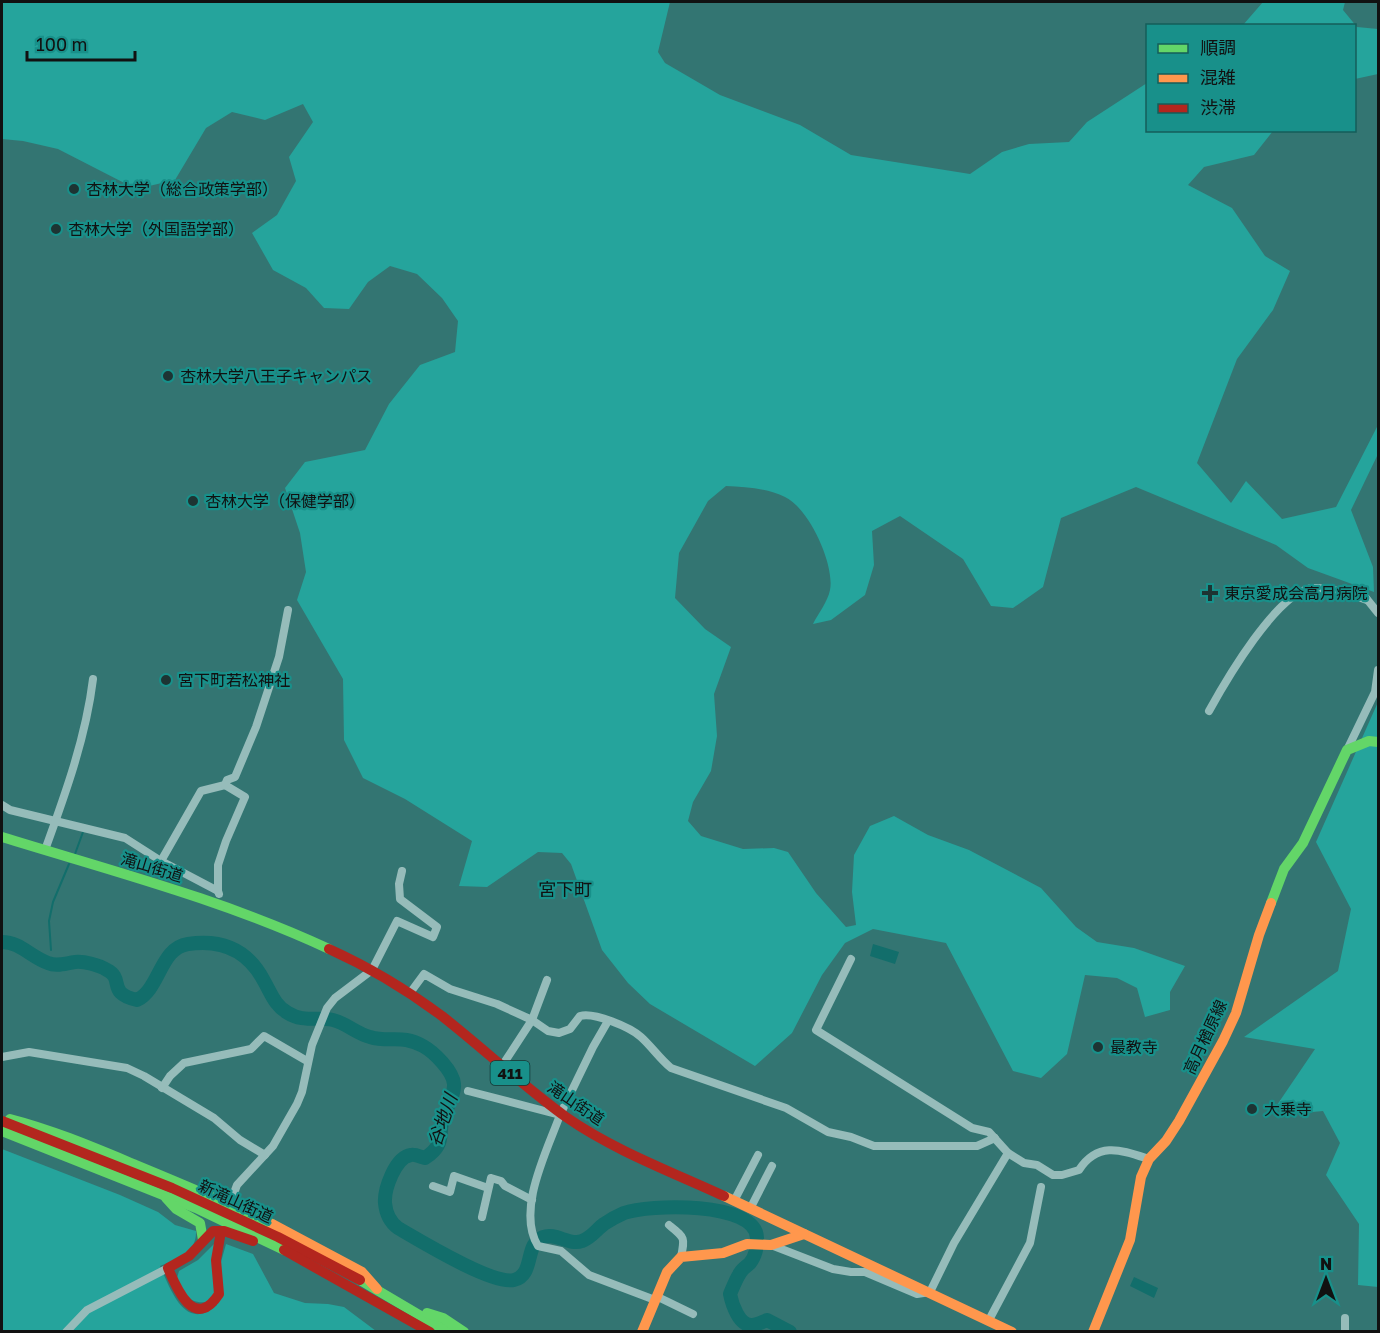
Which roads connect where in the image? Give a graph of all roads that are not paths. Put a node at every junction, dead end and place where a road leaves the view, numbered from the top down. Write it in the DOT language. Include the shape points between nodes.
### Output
graph roads {
  1 [pos="288,610"];
  2 [pos="1378,613"];
  3 [pos="1378,670"];
  4 [pos="93,679"];
  5 [pos="1209,711"];
  6 [pos="1378,742"];
  7 [pos="1347,750"];
  8 [pos="225,785"];
  9 [pos="2,805"];
  10 [pos="55,821"];
  11 [pos="2,837"];
  12 [pos="45,850"];
  13 [pos="161,861"];
  14 [pos="402,871"];
  15 [pos="218,891"];
  16 [pos="222,904"];
  17 [pos="851,959"];
  18 [pos="372,970"];
  19 [pos="547,980"];
  20 [pos="410,993"];
  21 [pos="532,1020"];
  22 [pos="608,1021"];
  23 [pos="2,1057"];
  24 [pos="307,1061"];
  25 [pos="502,1066"];
  26 [pos="162,1088"];
  27 [pos="468,1091"];
  28 [pos="560,1115"];
  29 [pos="2,1119"];
  30 [pos="2,1131"];
  31 [pos="995,1138"];
  32 [pos="1008,1153"];
  33 [pos="265,1155"];
  34 [pos="758,1155"];
  35 [pos="1149,1159"];
  36 [pos="771,1166"];
  37 [pos="433,1186"];
  38 [pos="1041,1187"];
  39 [pos="488,1188"];
  40 [pos="162,1194"];
  41 [pos="532,1200"];
  42 [pos="734,1201"];
  43 [pos="229,1206"];
  44 [pos="750,1209"];
  45 [pos="482,1217"];
  46 [pos="669,1225"];
  47 [pos="804,1234"];
  48 [pos="220,1237"];
  49 [pos="202,1240"];
  50 [pos="761,1244"];
  51 [pos="282,1249"];
  52 [pos="679,1259"];
  53 [pos="168,1268"];
  54 [pos="378,1292"];
  55 [pos="930,1292"];
  56 [pos="656,1299"];
  57 [pos="401,1304"];
  58 [pos="693,1314"];
  59 [pos="1345,1318"];
  60 [pos="988,1320"];
  61 [pos="66,1332"];
  62 [pos="430,1332"];
  63 [pos="448,1332"];
  64 [pos="464,1332"];
  65 [pos="642,1332"];
  66 [pos="1012,1332"];
  67 [pos="1093,1332"];
  68 [pos="1345,1332"];
  1 -- 8 [label="street" via="279,657 256,727 235,777"];
  2 -- 5 [label="street" via="1365,598 1313,588 1303,590 1242,652"];
  3 -- 7 [label="street" via="1375,692"];
  4 -- 10 [label="street" via="85,729"];
  6 -- 7 [label="main road"];
  7 -- 35 [label="main road, 高月楢原線" via="1303,843 1284,869 1223,1041 1179,1121"];
  8 -- 13 [label="street" via="201,791"];
  8 -- 15 [label="street" via="245,797 218,865"];
  9 -- 10 [label="street"];
  10 -- 12 [label="street"];
  10 -- 13 [label="street" via="125,838"];
  11 -- 12 [label="main road, 滝山街道 / 411"];
  12 -- 16 [label="main road, 滝山街道 / 411"];
  13 -- 15 [label="street"];
  14 -- 18 [label="street" via="400,900 438,927 433,937 398,921"];
  15 -- 16 [label="street"];
  16 -- 18 [label="main road, 滝山街道 / 411" via="312,939"];
  17 -- 31 [label="street" via="816,1030 972,1128 989,1132"];
  18 -- 20 [label="main road, 滝山街道 / 411"];
  18 -- 24 [label="street" via="335,998 324,1014"];
  19 -- 21 [label="street"];
  20 -- 21 [label="street" via="424,974"];
  20 -- 25 [label="main road, 滝山街道 / 411"];
  21 -- 22 [label="street" via="548,1031 559,1032 570,1029 586,1014"];
  21 -- 25 [label="street"];
  22 -- 28 [label="street"];
  22 -- 31 [label="street" via="641,1036 671,1068 786,1108 828,1132 874,1146 977,1146"];
  23 -- 26 [label="street" via="29,1052 87,1060 127,1068"];
  24 -- 26 [label="street" via="264,1036 251,1049 184,1063"];
  24 -- 33 [label="street" via="297,1104"];
  25 -- 28 [label="main road, 滝山街道 / 411"];
  26 -- 33 [label="street" via="214,1118"];
  27 -- 28 [label="street"];
  28 -- 41 [label="street"];
  28 -- 42 [label="main road, 滝山街道 / 411"];
  29 -- 43 [label="main road" via="45,1129"];
  29 -- 54 [label="main road, 新滝山街道" via="173,1188"];
  30 -- 40 [label="main road, 新滝山街道"];
  31 -- 32 [label="street"];
  32 -- 35 [label="street" via="1053,1175 1079,1170 1086,1158 1099,1152 1118,1149"];
  32 -- 55 [label="street"];
  33 -- 43 [label="street" via="237,1185"];
  34 -- 42 [label="street"];
  35 -- 67 [label="main road, 高月楢原線" via="1141,1177 1130,1240"];
  36 -- 44 [label="street"];
  37 -- 39 [label="street" via="450,1192 454,1176"];
  38 -- 60 [label="street" via="1030,1243"];
  39 -- 41 [label="street" via="492,1178"];
  39 -- 45 [label="street"];
  40 -- 49 [label="main road" via="176,1209 200,1223"];
  40 -- 51 [label="main road, 新滝山街道"];
  41 -- 56 [label="street" via="530,1227 536,1243 561,1251 589,1275"];
  42 -- 44 [label="main road, 滝山街道 / 411"];
  43 -- 54 [label="main road" via="362,1272"];
  44 -- 47 [label="main road, 滝山街道 / 411"];
  46 -- 52 [label="street" via="685,1240"];
  47 -- 50 [label="main road"];
  47 -- 55 [label="main road, 滝山街道 / 411"];
  48 -- 53 [label="main road" via="216,1260 219,1294 210,1305 197,1308 184,1302"];
  49 -- 51 [label="main road" via="213,1231 220,1231"];
  49 -- 53 [label="main road" via="189,1256"];
  50 -- 52 [label="main road"];
  50 -- 55 [label="street" via="833,1269 865,1272 917,1294"];
  51 -- 62 [label="main road, 新滝山街道"];
  52 -- 56 [label="main road" via="668,1272"];
  53 -- 61 [label="street" via="87,1310"];
  54 -- 57 [label="main road, 新滝山街道"];
  55 -- 60 [label="main road, 滝山街道 / 411"];
  56 -- 58 [label="street"];
  56 -- 65 [label="main road"];
  57 -- 63 [label="main road, 新滝山街道"];
  57 -- 64 [label="main road" via="443,1318"];
  59 -- 68 [label="street"];
  60 -- 66 [label="main road, 滝山街道 / 411"];
}
